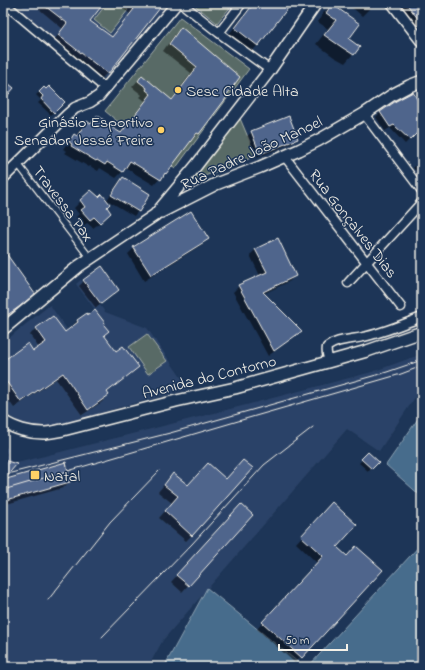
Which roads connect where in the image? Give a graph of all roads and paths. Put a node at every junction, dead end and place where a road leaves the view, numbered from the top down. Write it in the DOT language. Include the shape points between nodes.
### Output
graph roads {
  1 [pos="4,3"];
  2 [pos="177,3"];
  3 [pos="181,3"];
  4 [pos="242,3"];
  5 [pos="316,3"];
  6 [pos="392,3"];
  7 [pos="219,33"];
  8 [pos="422,42"];
  9 [pos="270,70"];
  10 [pos="422,81"];
  11 [pos="106,88"];
  12 [pos="364,114"];
  13 [pos="284,157"];
  14 [pos="18,164"];
  15 [pos="3,178"];
  16 [pos="422,191"];
  17 [pos="422,202"];
  18 [pos="155,214"];
  19 [pos="90,258"];
  20 [pos="367,263"];
  21 [pos="348,284"];
  22 [pos="401,307"];
  23 [pos="422,317"];
  24 [pos="3,329"];
  25 [pos="422,332"];
  26 [pos="330,361"];
  27 [pos="3,421"];
  1 -- 11 [label="street"];
  2 -- 11 [label="street"];
  3 -- 7 [label="street"];
  4 -- 7 [label="street"];
  5 -- 9 [label="main road"];
  6 -- 8 [label="street"];
  7 -- 9 [label="street"];
  9 -- 18 [label="main road"];
  10 -- 12 [label="main road, Rua Padre João Manoel" via="392,95"];
  11 -- 14 [label="street" via="90,102 75,108"];
  12 -- 13 [label="main road, Rua Padre João Manoel" via="320,140"];
  12 -- 16 [label="street"];
  13 -- 18 [label="main road, Rua Padre João Manoel" via="216,184"];
  13 -- 20 [label="street, Rua Gonçalves Dias"];
  14 -- 15 [label="street"];
  14 -- 19 [label="street, Travessa Pax"];
  17 -- 20 [label="street"];
  18 -- 19 [label="main road"];
  19 -- 24 [label="main road"];
  20 -- 21 [label="street"];
  20 -- 22 [label="street, Rua Gonçalves Dias"];
  23 -- 26 [label="street" via="384,331 334,343 327,347 327,357"];
  25 -- 26 [label="main road, Avenida do Contorno"];
  26 -- 27 [label="main road, Avenida do Contorno" via="235,388 63,430 43,433 28,431"];
}
